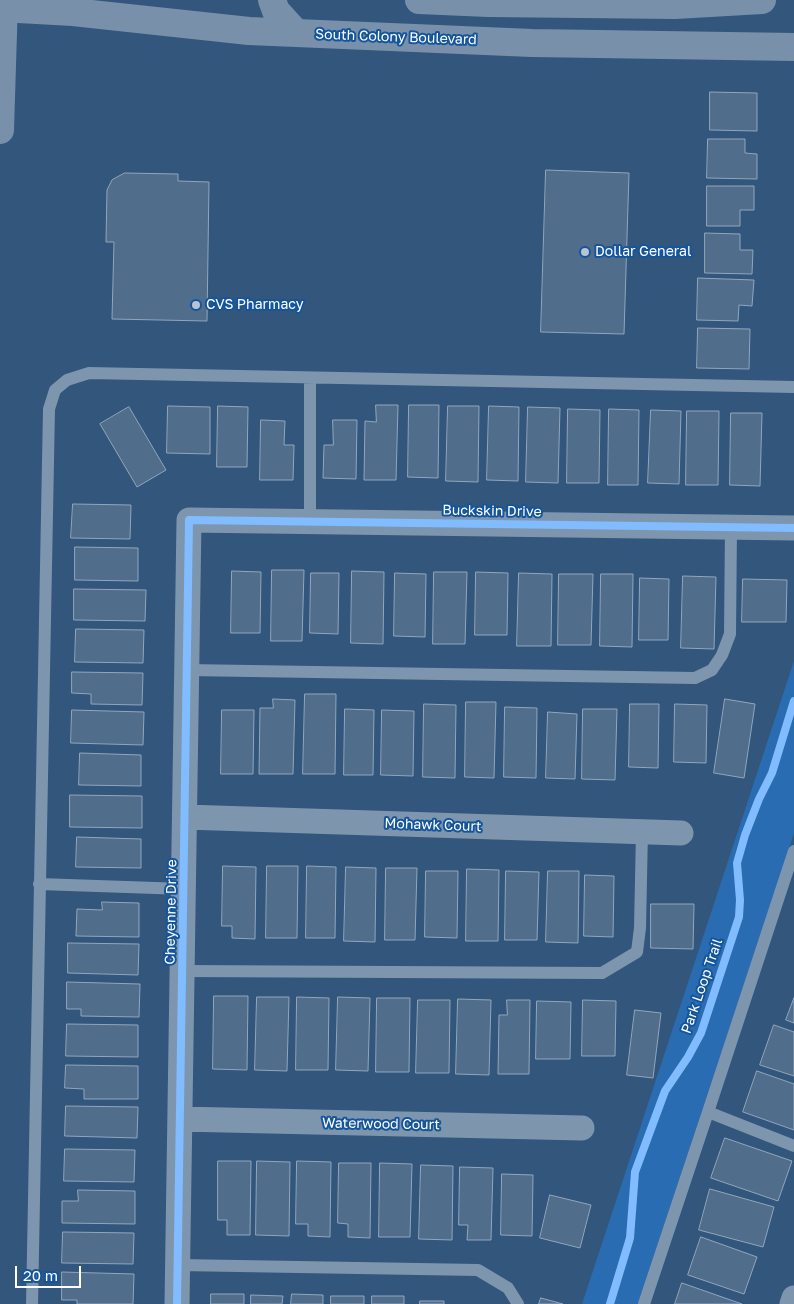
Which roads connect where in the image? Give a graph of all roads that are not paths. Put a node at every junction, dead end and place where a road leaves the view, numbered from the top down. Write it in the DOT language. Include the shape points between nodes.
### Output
graph roads {
  1 [pos="272,0"];
  2 [pos="420,0"];
  3 [pos="762,0"];
  4 [pos="488,3"];
  5 [pos="2,6"];
  6 [pos="296,33"];
  7 [pos="486,40"];
  8 [pos="794,47"];
  9 [pos="0,130"];
  10 [pos="310,378"];
  11 [pos="794,387"];
  12 [pos="189,520"];
  13 [pos="310,522"];
  14 [pos="731,527"];
  15 [pos="794,528"];
  16 [pos="187,670"];
  17 [pos="185,816"];
  18 [pos="642,832"];
  19 [pos="681,832"];
  20 [pos="794,851"];
  21 [pos="39,884"];
  22 [pos="184,889"];
  23 [pos="182,971"];
  24 [pos="708,1112"];
  25 [pos="180,1119"];
  26 [pos="582,1128"];
  27 [pos="794,1146"];
  28 [pos="178,1264"];
  29 [pos="794,1298"];
  30 [pos="32,1304"];
  31 [pos="177,1304"];
  32 [pos="518,1304"];
  33 [pos="644,1304"];
  34 [pos="792,1304"];
  1 -- 6 [label="main road" via="276,11"];
  2 -- 4 [label="main road"];
  3 -- 4 [label="main road" via="675,6"];
  4 -- 7 [label="main road"];
  5 -- 6 [label="main road, South Colony Boulevard"];
  5 -- 9 [label="main road"];
  6 -- 7 [label="main road, South Colony Boulevard"];
  7 -- 8 [label="main road, South Colony Boulevard"];
  10 -- 11 [label="lane"];
  10 -- 13 [label="lane"];
  10 -- 21 [label="lane" via="89,373 67,380 54,390 49,409"];
  12 -- 13 [label="street, Buckskin Drive"];
  12 -- 16 [label="street, Cheyenne Drive"];
  13 -- 14 [label="street, Buckskin Drive"];
  14 -- 15 [label="street, Buckskin Drive"];
  14 -- 16 [label="lane" via="730,634 712,670 695,678"];
  16 -- 17 [label="street, Cheyenne Drive"];
  17 -- 18 [label="street, Mohawk Court"];
  17 -- 22 [label="street, Cheyenne Drive"];
  18 -- 19 [label="street, Mohawk Court"];
  18 -- 23 [label="lane" via="637,952 602,973"];
  20 -- 24 [label="lane"];
  21 -- 22 [label="lane"];
  21 -- 30 [label="lane"];
  22 -- 23 [label="street, Cheyenne Drive"];
  23 -- 25 [label="street, Cheyenne Drive"];
  24 -- 27 [label="lane"];
  24 -- 33 [label="lane"];
  25 -- 26 [label="street, Waterwood Court"];
  25 -- 28 [label="street, Cheyenne Drive"];
  28 -- 31 [label="street, Cheyenne Drive"];
  28 -- 32 [label="lane" via="478,1270 508,1288"];
  29 -- 34 [label="street"];
}
